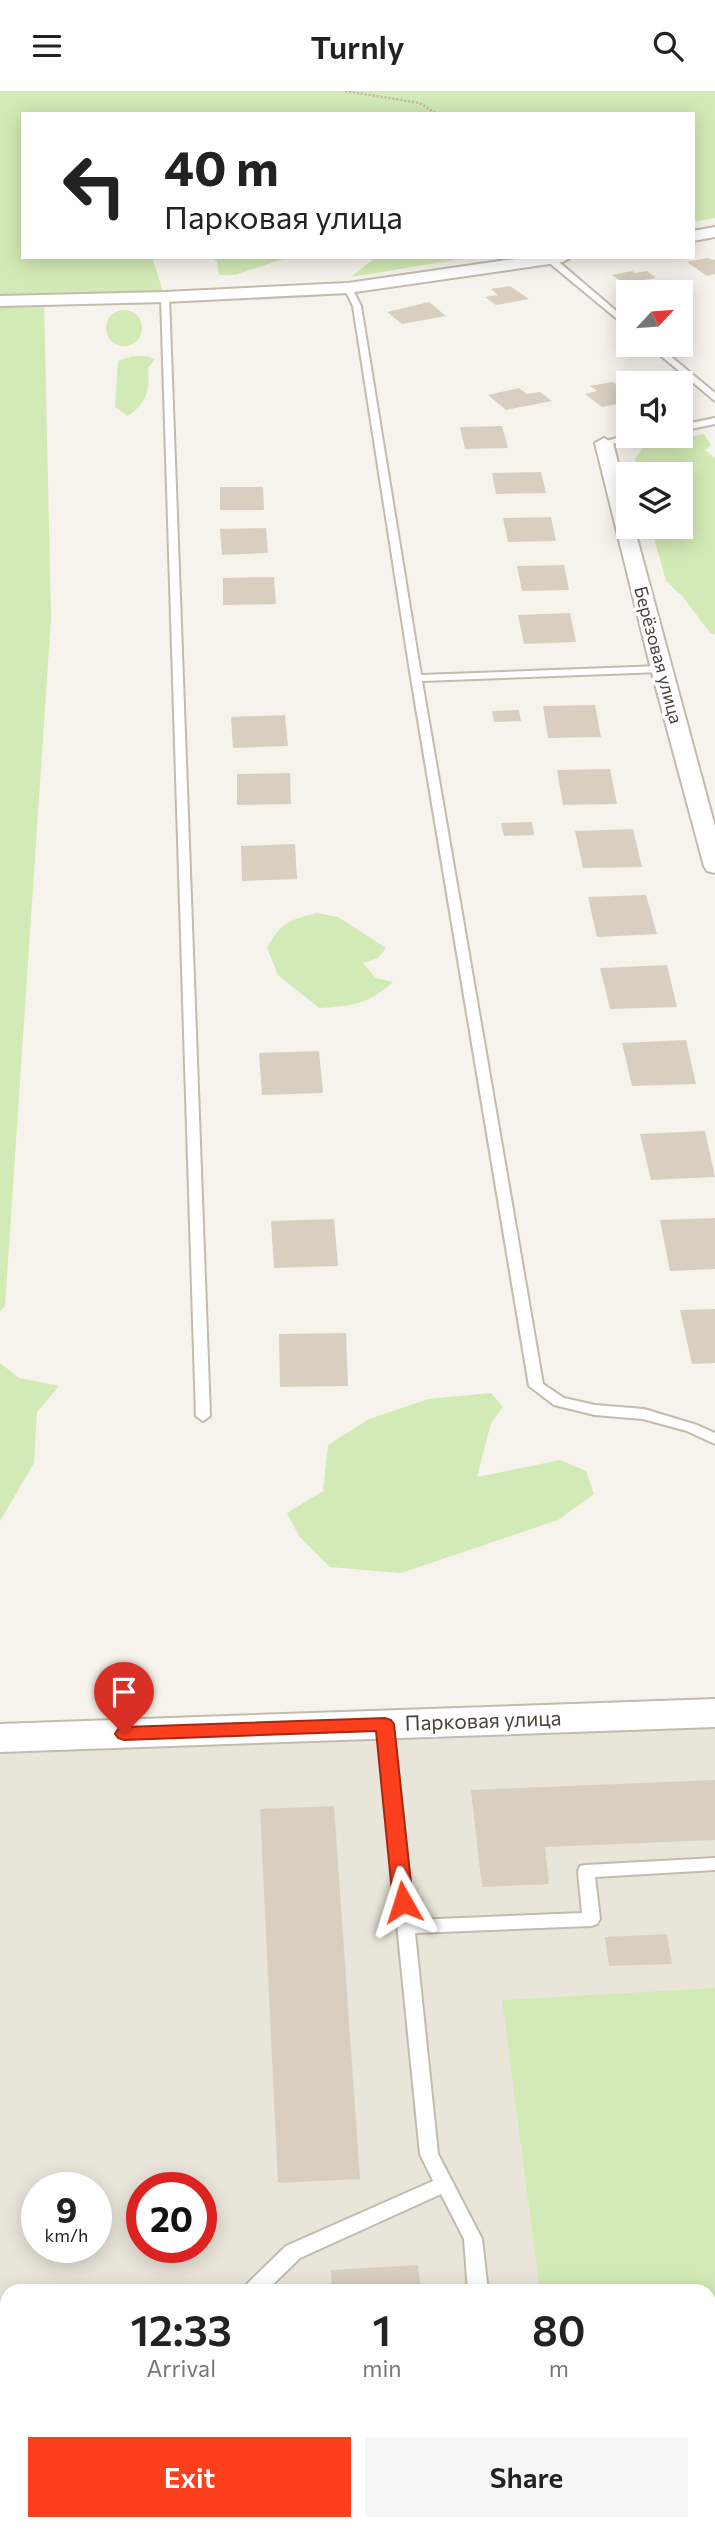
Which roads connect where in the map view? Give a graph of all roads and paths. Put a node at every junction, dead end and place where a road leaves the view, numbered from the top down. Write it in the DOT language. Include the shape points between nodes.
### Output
graph roads {
  1 [pos="345,91"];
  2 [pos="434,112"];
  3 [pos="715,232"];
  4 [pos="695,236"];
  5 [pos="550,259"];
  6 [pos="558,259"];
  7 [pos="348,288"];
  8 [pos="165,297"];
  9 [pos="0,301"];
  10 [pos="616,314"];
  11 [pos="666,357"];
  12 [pos="715,398"];
  13 [pos="715,421"];
  14 [pos="693,426"];
  15 [pos="616,441"];
  16 [pos="604,443"];
  17 [pos="661,670"];
  18 [pos="416,678"];
  19 [pos="715,866"];
  20 [pos="203,1416"];
  21 [pos="715,1439"];
  22 [pos="715,1713"];
  23 [pos="385,1724"];
  24 [pos="0,1738"];
  25 [pos="715,1864"];
  26 [pos="405,1927"];
  27 [pos="445,2185"];
  28 [pos="260,2284"];
  29 [pos="477,2284"];
  1 -- 2 [label="path" via="420,103"];
  3 -- 4 [label="street"];
  5 -- 7 [label="street"];
  6 -- 10 [label="lane"];
  7 -- 8 [label="street"];
  7 -- 18 [label="lane" via="357,306"];
  8 -- 9 [label="street"];
  8 -- 20 [label="lane"];
  11 -- 12 [label="lane"];
  13 -- 14 [label="lane"];
  15 -- 16 [label="lane"];
  16 -- 17 [label="street, Берёзовая улица"];
  17 -- 18 [label="lane"];
  17 -- 19 [label="street, Берёзовая улица"];
  18 -- 21 [label="lane" via="536,1386 559,1402 644,1414"];
  22 -- 23 [label="street, Парковая улица"];
  23 -- 24 [label="street, Парковая улица"];
  23 -- 26 [label="lane"];
  25 -- 26 [label="lane" via="586,1871 591,1919"];
  26 -- 27 [label="lane" via="429,2154"];
  27 -- 28 [label="lane" via="293,2252"];
  27 -- 29 [label="lane" via="473,2239"];
}
